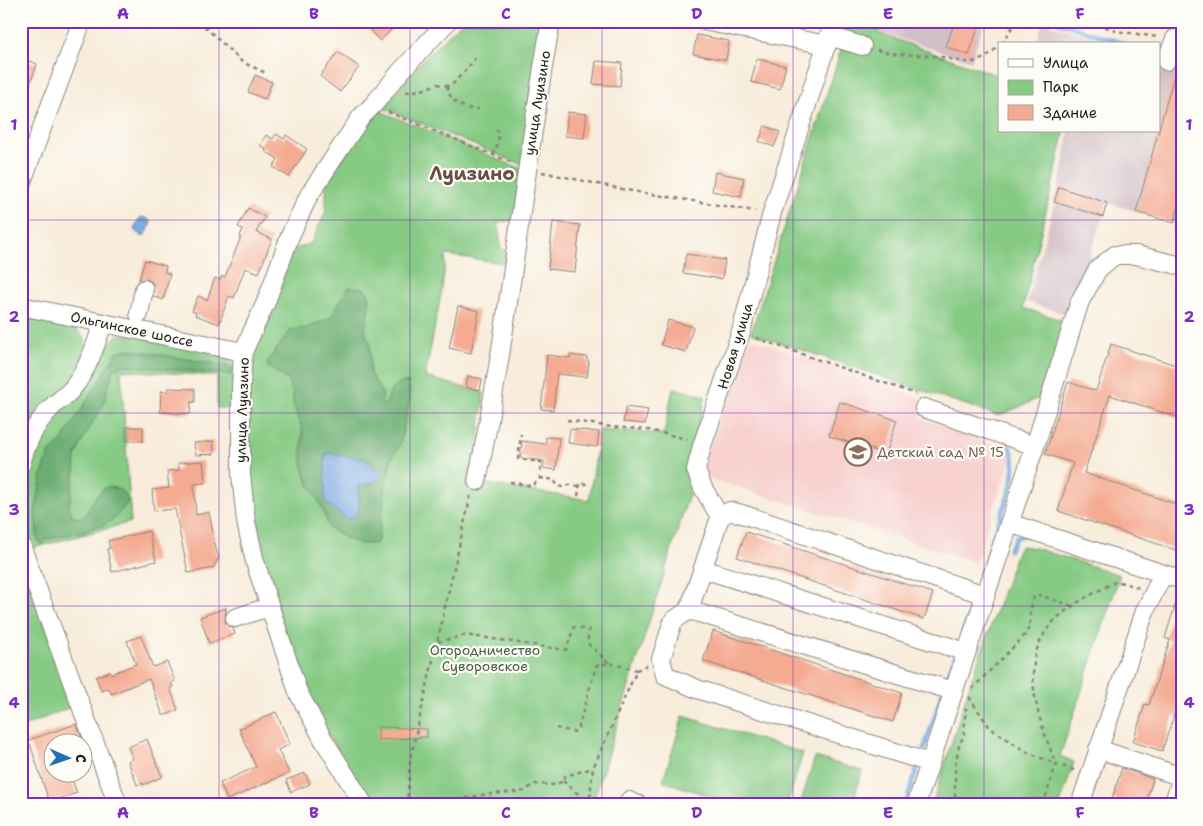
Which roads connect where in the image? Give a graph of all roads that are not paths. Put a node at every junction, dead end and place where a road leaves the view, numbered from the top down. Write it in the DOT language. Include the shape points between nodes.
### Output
graph roads {
  1 [pos="82,21"];
  2 [pos="448,21"];
  3 [pos="551,21"];
  4 [pos="704,21"];
  5 [pos="830,34"];
  6 [pos="1178,39"];
  7 [pos="862,46"];
  8 [pos="1166,61"];
  9 [pos="28,142"];
  10 [pos="21,184"];
  11 [pos="1182,266"];
  12 [pos="144,289"];
  13 [pos="21,306"];
  14 [pos="139,314"];
  15 [pos="103,324"];
  16 [pos="243,352"];
  17 [pos="920,401"];
  18 [pos="1035,446"];
  19 [pos="21,464"];
  20 [pos="478,482"];
  21 [pos="720,517"];
  22 [pos="1009,523"];
  23 [pos="21,545"];
  24 [pos="703,569"];
  25 [pos="1162,574"];
  26 [pos="1182,580"];
  27 [pos="985,595"];
  28 [pos="269,607"];
  29 [pos="689,610"];
  30 [pos="235,618"];
  31 [pos="966,652"];
  32 [pos="959,691"];
  33 [pos="1098,749"];
  34 [pos="930,763"];
  35 [pos="1182,777"];
  36 [pos="118,805"];
  37 [pos="364,805"];
  38 [pos="916,805"];
  39 [pos="1080,805"];
  40 [pos="1173,805"];
  1 -- 9 [label="street"];
  2 -- 16 [label="street, улица Луизино" via="362,118 309,195"];
  3 -- 20 [label="street, улица Луизино" via="526,168 493,407"];
  4 -- 5 [label="street"];
  5 -- 7 [label="street"];
  5 -- 21 [label="street, Новая улица" via="772,213 741,332 696,470"];
  6 -- 8 [label="street"];
  9 -- 10 [label="street"];
  11 -- 18 [label="street" via="1136,255 1116,255 1098,269 1080,301"];
  12 -- 14 [label="street"];
  13 -- 15 [label="street, Ольгинское шоссе"];
  15 -- 16 [label="street, Ольгинское шоссе"];
  15 -- 19 [label="street" via="86,368 71,390 36,426"];
  16 -- 28 [label="street, улица Луизино" via="241,474 248,530"];
  17 -- 18 [label="street"];
  18 -- 22 [label="street"];
  21 -- 24 [label="street"];
  21 -- 27 [label="street" via="730,511 742,514"];
  22 -- 25 [label="street"];
  22 -- 27 [label="street"];
  23 -- 36 [label="street"];
  24 -- 29 [label="street"];
  24 -- 31 [label="street"];
  25 -- 26 [label="street"];
  25 -- 33 [label="street" via="1145,611"];
  27 -- 31 [label="street"];
  28 -- 30 [label="street"];
  28 -- 37 [label="street, улица Луизино" via="298,692"];
  29 -- 32 [label="street"];
  29 -- 34 [label="street" via="673,621 661,659 665,675 697,689"];
  31 -- 32 [label="street"];
  32 -- 34 [label="street"];
  33 -- 35 [label="street"];
  33 -- 39 [label="street"];
  34 -- 38 [label="street"];
  35 -- 40 [label="street"];
}
